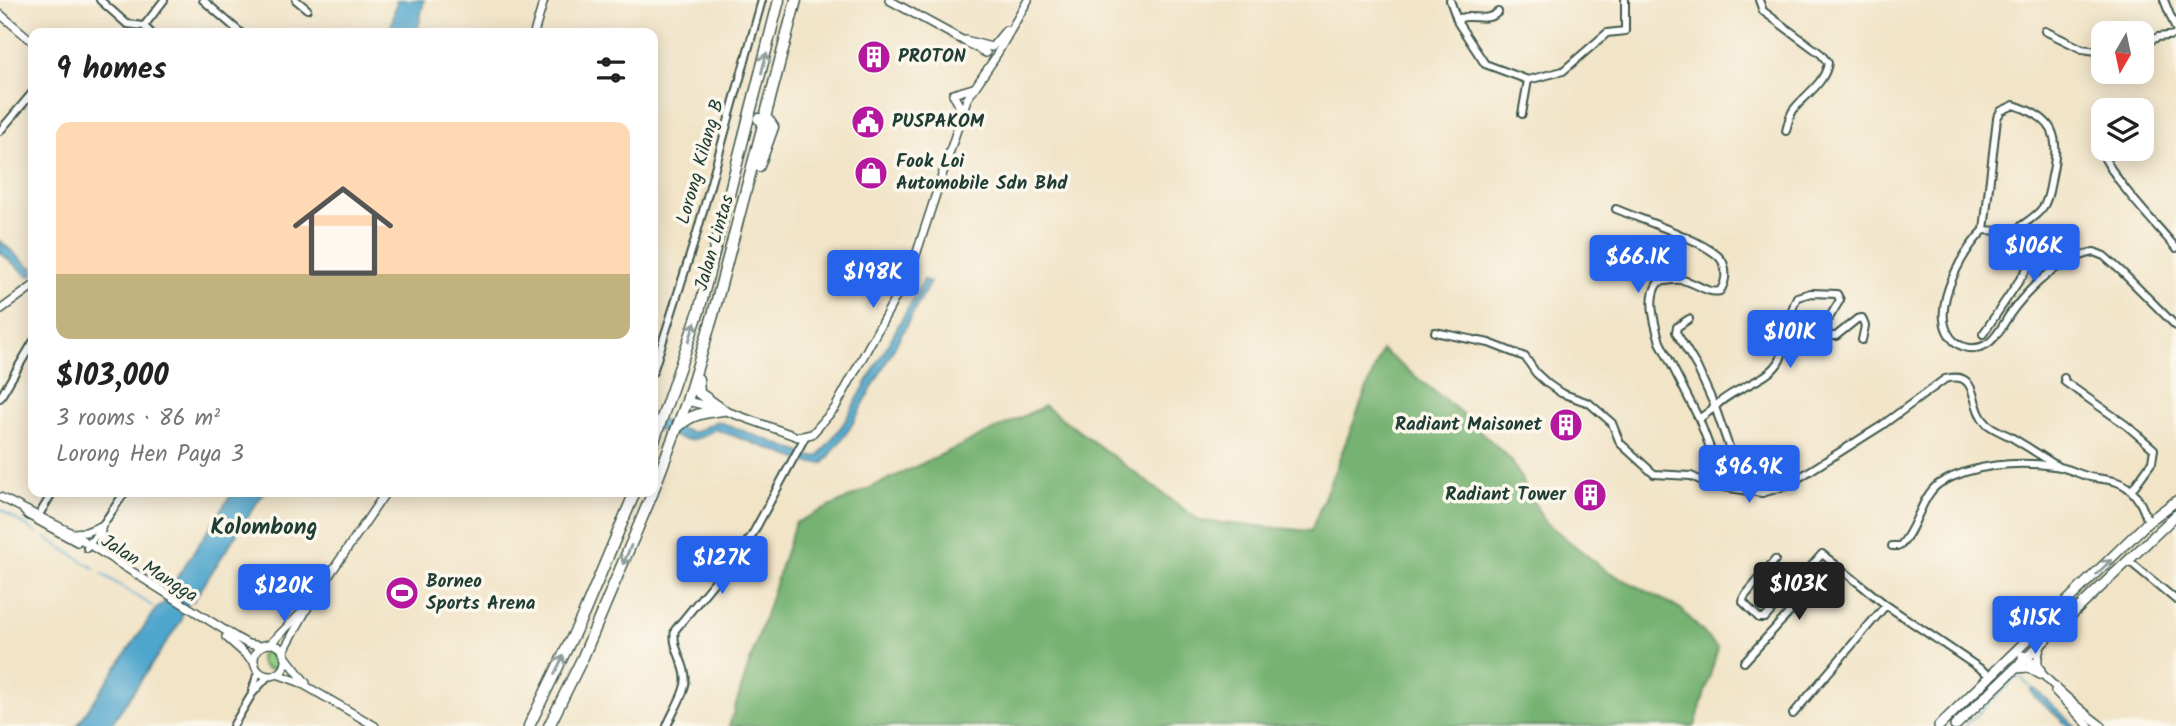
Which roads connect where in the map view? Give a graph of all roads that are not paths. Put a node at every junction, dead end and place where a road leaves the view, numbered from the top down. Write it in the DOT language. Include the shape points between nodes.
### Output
graph roads {
  1 [pos="100,0"];
  2 [pos="164,0"];
  3 [pos="203,0"];
  4 [pos="544,0"];
  5 [pos="762,0"];
  6 [pos="779,0"];
  7 [pos="796,0"];
  8 [pos="889,0"];
  9 [pos="1028,0"];
  10 [pos="1450,0"];
  11 [pos="1625,0"];
  12 [pos="1759,0"];
  13 [pos="2164,0"];
  14 [pos="298,1"];
  15 [pos="307,9"];
  16 [pos="1498,12"];
  17 [pos="0,14"];
  18 [pos="1458,23"];
  19 [pos="144,26"];
  20 [pos="235,28"];
  21 [pos="536,28"];
  22 [pos="2176,30"];
  23 [pos="2045,32"];
  24 [pos="2176,35"];
  25 [pos="28,38"];
  26 [pos="2154,39"];
  27 [pos="2091,50"];
  28 [pos="991,52"];
  29 [pos="1528,80"];
  30 [pos="975,84"];
  31 [pos="28,98"];
  32 [pos="1522,114"];
  33 [pos="961,115"];
  34 [pos="765,120"];
  35 [pos="748,127"];
  36 [pos="0,131"];
  37 [pos="1786,131"];
  38 [pos="2106,161"];
  39 [pos="1616,209"];
  40 [pos="1984,230"];
  41 [pos="2013,232"];
  42 [pos="2176,248"];
  43 [pos="28,290"];
  44 [pos="0,310"];
  45 [pos="1689,319"];
  46 [pos="2176,326"];
  47 [pos="1435,332"];
  48 [pos="1983,334"];
  49 [pos="1862,340"];
  50 [pos="704,343"];
  51 [pos="28,350"];
  52 [pos="658,356"];
  53 [pos="2064,377"];
  54 [pos="676,378"];
  55 [pos="0,397"];
  56 [pos="687,401"];
  57 [pos="1715,407"];
  58 [pos="723,410"];
  59 [pos="1699,419"];
  60 [pos="658,430"];
  61 [pos="676,431"];
  62 [pos="805,437"];
  63 [pos="2057,466"];
  64 [pos="658,478"];
  65 [pos="1726,487"];
  66 [pos="1744,490"];
  67 [pos="2131,491"];
  68 [pos="50,497"];
  69 [pos="121,497"];
  70 [pos="383,497"];
  71 [pos="633,497"];
  72 [pos="650,497"];
  73 [pos="0,498"];
  74 [pos="2176,501"];
  75 [pos="2176,515"];
  76 [pos="37,517"];
  77 [pos="2148,522"];
  78 [pos="101,526"];
  79 [pos="69,532"];
  80 [pos="89,546"];
  81 [pos="1892,546"];
  82 [pos="109,556"];
  83 [pos="2128,559"];
  84 [pos="1775,560"];
  85 [pos="1834,564"];
  86 [pos="156,589"];
  87 [pos="2175,599"];
  88 [pos="309,605"];
  89 [pos="1886,605"];
  90 [pos="197,615"];
  91 [pos="271,644"];
  92 [pos="2042,644"];
  93 [pos="261,646"];
  94 [pos="284,654"];
  95 [pos="2027,658"];
  96 [pos="254,662"];
  97 [pos="1744,662"];
  98 [pos="2040,670"];
  99 [pos="2013,671"];
  100 [pos="258,672"];
  101 [pos="276,674"];
  102 [pos="268,676"];
  103 [pos="1991,676"];
  104 [pos="315,690"];
  105 [pos="252,694"];
  106 [pos="1967,699"];
  107 [pos="1793,714"];
  108 [pos="233,726"];
  109 [pos="375,726"];
  110 [pos="529,726"];
  111 [pos="549,726"];
  112 [pos="667,726"];
  113 [pos="1939,726"];
  114 [pos="1955,726"];
  115 [pos="2089,726"];
  116 [pos="2102,726"];
  1 -- 19 [label="street" via="127,24"];
  2 -- 19 [label="street"];
  3 -- 20 [label="street"];
  4 -- 21 [label="street"];
  5 -- 52 [label="street, Lorong Kilang B"];
  35 -- 6 [label="highway, Jalan Lintas, one-way"];
  7 -- 34 [label="highway"];
  8 -- 28 [label="street"];
  9 -- 28 [label="street"];
  10 -- 18 [label="street"];
  11 -- 29 [label="street" via="1626,31 1607,33 1563,71"];
  12 -- 37 [label="street" via="1763,11 1828,63 1826,73 1794,108"];
  13 -- 22 [label="street"];
  14 -- 15 [label="street"];
  16 -- 18 [label="street" via="1490,18 1465,16"];
  17 -- 25 [label="street"];
  18 -- 29 [label="street" via="1485,64"];
  23 -- 27 [label="street"];
  24 -- 26 [label="street"];
  28 -- 30 [label="street"];
  29 -- 32 [label="street"];
  30 -- 33 [label="street"];
  30 -- 33 [label="street" via="953,94"];
  31 -- 36 [label="street"];
  33 -- 62 [label="street" via="905,282 835,408"];
  34 -- 35 [label="highway" via="753,120"];
  34 -- 50 [label="highway, Jalan Lintas" via="771,124 771,134 746,198"];
  54 -- 35 [label="highway, Jalan Lintas, one-way" via="699,311"];
  38 -- 42 [label="street"];
  39 -- 59 [label="street" via="1719,256 1727,275 1720,291 1711,293 1691,282 1671,280 1660,282 1652,295 1660,342"];
  40 -- 41 [label="street"];
  40 -- 41 [label="street" via="1997,118 2014,105 2041,116 2056,141 2045,205"];
  40 -- 46 [label="street" via="1959,263 1948,292 1944,324 1959,346 1970,349 1989,344 2027,290 2068,261 2094,252 2121,271"];
  41 -- 48 [label="street" via="2033,260"];
  43 -- 44 [label="street"];
  45 -- 57 [label="street" via="1676,332"];
  47 -- 65 [label="street" via="1489,343 1525,357 1548,384 1590,403 1612,423 1620,443 1654,474 1692,476"];
  49 -- 57 [label="street" via="1863,318 1836,337 1828,336 1826,324 1840,300 1837,294 1797,297 1780,361"];
  50 -- 56 [label="highway, Jalan Lintas"];
  50 -- 58 [label="highway" via="697,390"];
  51 -- 55 [label="street"];
  53 -- 67 [label="street" via="2154,449 2152,462"];
  54 -- 56 [label="highway" via="680,395"];
  54 -- 60 [label="highway, Jalan Lintas"];
  56 -- 58 [label="street"];
  56 -- 61 [label="highway, Jalan Lintas"];
  57 -- 59 [label="street"];
  57 -- 66 [label="street"];
  58 -- 61 [label="highway" via="701,413"];
  58 -- 62 [label="street"];
  59 -- 65 [label="street"];
  61 -- 64 [label="highway, Jalan Lintas"];
  62 -- 112 [label="street" via="746,545 675,631 685,685"];
  63 -- 66 [label="street" via="1986,423 1973,392 1957,376 1945,379 1786,486 1762,493"];
  63 -- 67 [label="street" via="2116,481"];
  63 -- 81 [label="street" via="1991,464 1937,485 1924,502 1910,536 1900,546"];
  65 -- 66 [label="street"];
  67 -- 77 [label="street"];
  68 -- 76 [label="street"];
  69 -- 78 [label="street"];
  70 -- 88 [label="street"];
  110 -- 71 [label="highway, one-way"];
  72 -- 111 [label="highway, Jalan Lintas, one-way"];
  73 -- 76 [label="street, Jalan Mangga"];
  74 -- 77 [label="main road"];
  75 -- 83 [label="main road"];
  76 -- 79 [label="street, Jalan Mangga"];
  76 -- 80 [label="street, Jalan Mangga"];
  103 -- 77 [label="main road, one-way"];
  78 -- 79 [label="street"];
  78 -- 80 [label="street"];
  78 -- 82 [label="street" via="101,541"];
  79 -- 80 [label="street, Jalan Mangga"];
  80 -- 82 [label="street, Jalan Mangga"];
  80 -- 86 [label="street, Jalan Mangga"];
  82 -- 86 [label="street, Jalan Mangga"];
  83 -- 87 [label="street"];
  83 -- 92 [label="main road"];
  84 -- 85 [label="street" via="1744,597 1743,602 1762,619 1822,554"];
  85 -- 89 [label="street"];
  85 -- 97 [label="street"];
  86 -- 90 [label="street, Jalan Mangga"];
  88 -- 91 [label="street"];
  88 -- 94 [label="street"];
  89 -- 103 [label="street"];
  89 -- 107 [label="street"];
  90 -- 93 [label="street, Jalan Mangga" via="248,644"];
  90 -- 96 [label="street, Jalan Mangga"];
  91 -- 93 [label="street"];
  91 -- 94 [label="street"];
  92 -- 95 [label="main road"];
  92 -- 98 [label="street"];
  93 -- 96 [label="street"];
  94 -- 101 [label="street" via="283,668"];
  94 -- 104 [label="street"];
  95 -- 98 [label="main road"];
  95 -- 99 [label="main road"];
  95 -- 106 [label="main road" via="2016,658"];
  96 -- 100 [label="street, Jalan Mangga"];
  98 -- 116 [label="street"];
  99 -- 114 [label="main road"];
  99 -- 115 [label="street" via="2024,667 2037,673"];
  100 -- 102 [label="street"];
  100 -- 105 [label="street"];
  101 -- 102 [label="street"];
  101 -- 104 [label="street"];
  102 -- 105 [label="street"];
  103 -- 106 [label="main road"];
  104 -- 109 [label="street"];
  105 -- 108 [label="street"];
  106 -- 113 [label="main road"];
}
